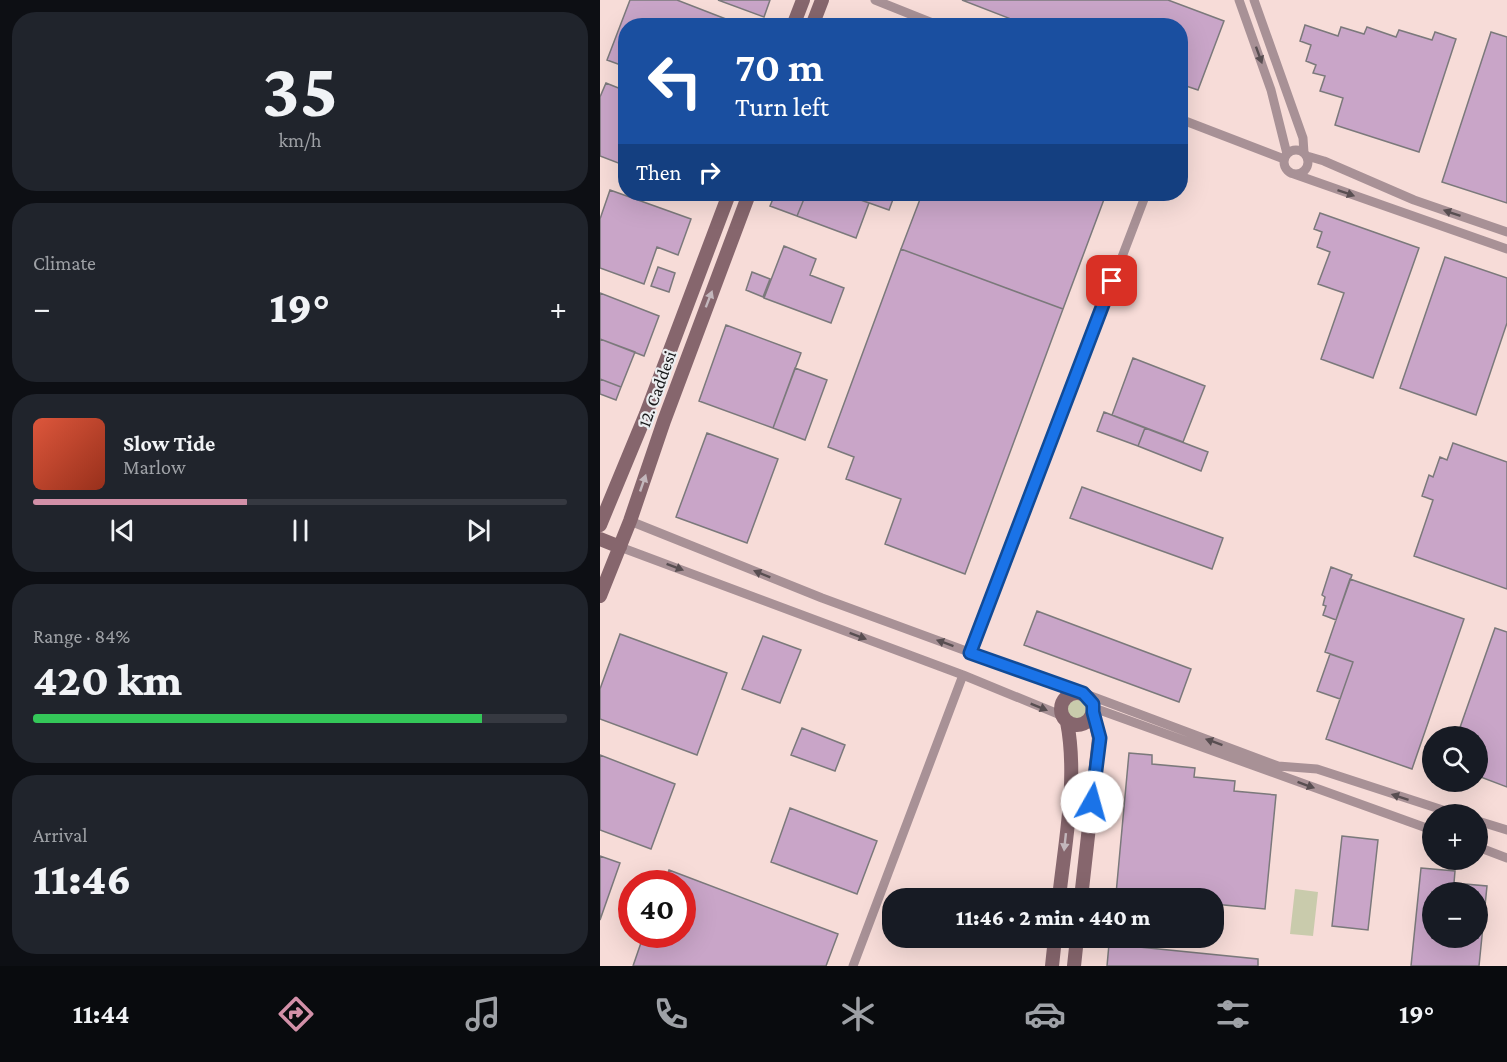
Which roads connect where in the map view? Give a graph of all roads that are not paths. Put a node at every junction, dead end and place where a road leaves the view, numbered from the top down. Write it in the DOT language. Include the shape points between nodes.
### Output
graph roads {
  1 [pos="803,0"];
  2 [pos="822,0"];
  3 [pos="875,0"];
  4 [pos="1239,0"];
  5 [pos="1254,0"];
  6 [pos="796,18"];
  7 [pos="815,18"];
  8 [pos="920,18"];
  9 [pos="1188,121"];
  10 [pos="1306,154"];
  11 [pos="1286,156"];
  12 [pos="1291,173"];
  13 [pos="726,201"];
  14 [pos="746,201"];
  15 [pos="1143,201"];
  16 [pos="1507,232"];
  17 [pos="1507,249"];
  18 [pos="602,516"];
  19 [pos="630,521"];
  20 [pos="600,538"];
  21 [pos="620,547"];
  22 [pos="600,596"];
  23 [pos="970,653"];
  24 [pos="963,675"];
  25 [pos="1081,693"];
  26 [pos="1093,710"];
  27 [pos="1065,719"];
  28 [pos="1424,804"];
  29 [pos="1488,824"];
  30 [pos="1422,826"];
  31 [pos="1507,830"];
  32 [pos="1488,851"];
  33 [pos="1507,858"];
  34 [pos="1060,888"];
  35 [pos="1082,888"];
  36 [pos="1054,948"];
  37 [pos="1076,948"];
  38 [pos="853,966"];
  39 [pos="1052,966"];
  40 [pos="1074,966"];
  1 -- 6 [label="street"];
  2 -- 7 [label="street"];
  3 -- 8 [label="street"];
  4 -- 11 [label="street, one-way" via="1271,90"];
  5 -- 10 [label="street"];
  9 -- 11 [label="street"];
  10 -- 11 [label="street" via="1297,150"];
  10 -- 12 [label="street" via="1308,164 1304,171"];
  16 -- 10 [label="street, one-way" via="1414,200"];
  11 -- 12 [label="street" via="1285,167"];
  12 -- 17 [label="street, one-way"];
  13 -- 18 [label="street, 12. Caddesi" via="646,414"];
  19 -- 14 [label="street, 12. Caddesi, one-way"];
  15 -- 23 [label="street"];
  18 -- 19 [label="street"];
  19 -- 21 [label="street, 12. Caddesi"];
  23 -- 19 [label="street, one-way"];
  20 -- 21 [label="street"];
  21 -- 22 [label="street, 12. Caddesi"];
  21 -- 24 [label="street, one-way"];
  23 -- 25 [label="street"];
  24 -- 27 [label="street, one-way"];
  24 -- 38 [label="street"];
  25 -- 26 [label="street" via="1090,699"];
  25 -- 27 [label="street" via="1069,694 1063,700 1061,710"];
  28 -- 25 [label="street, one-way" via="1317,769 1278,766"];
  26 -- 27 [label="street" via="1085,723 1076,725"];
  26 -- 30 [label="street, one-way"];
  26 -- 35 [label="street" via="1100,738"];
  27 -- 34 [label="street, one-way" via="1071,741 1071,776"];
  29 -- 31 [label="street"];
  32 -- 33 [label="street"];
  36 -- 39 [label="street"];
  37 -- 40 [label="street"];
}
